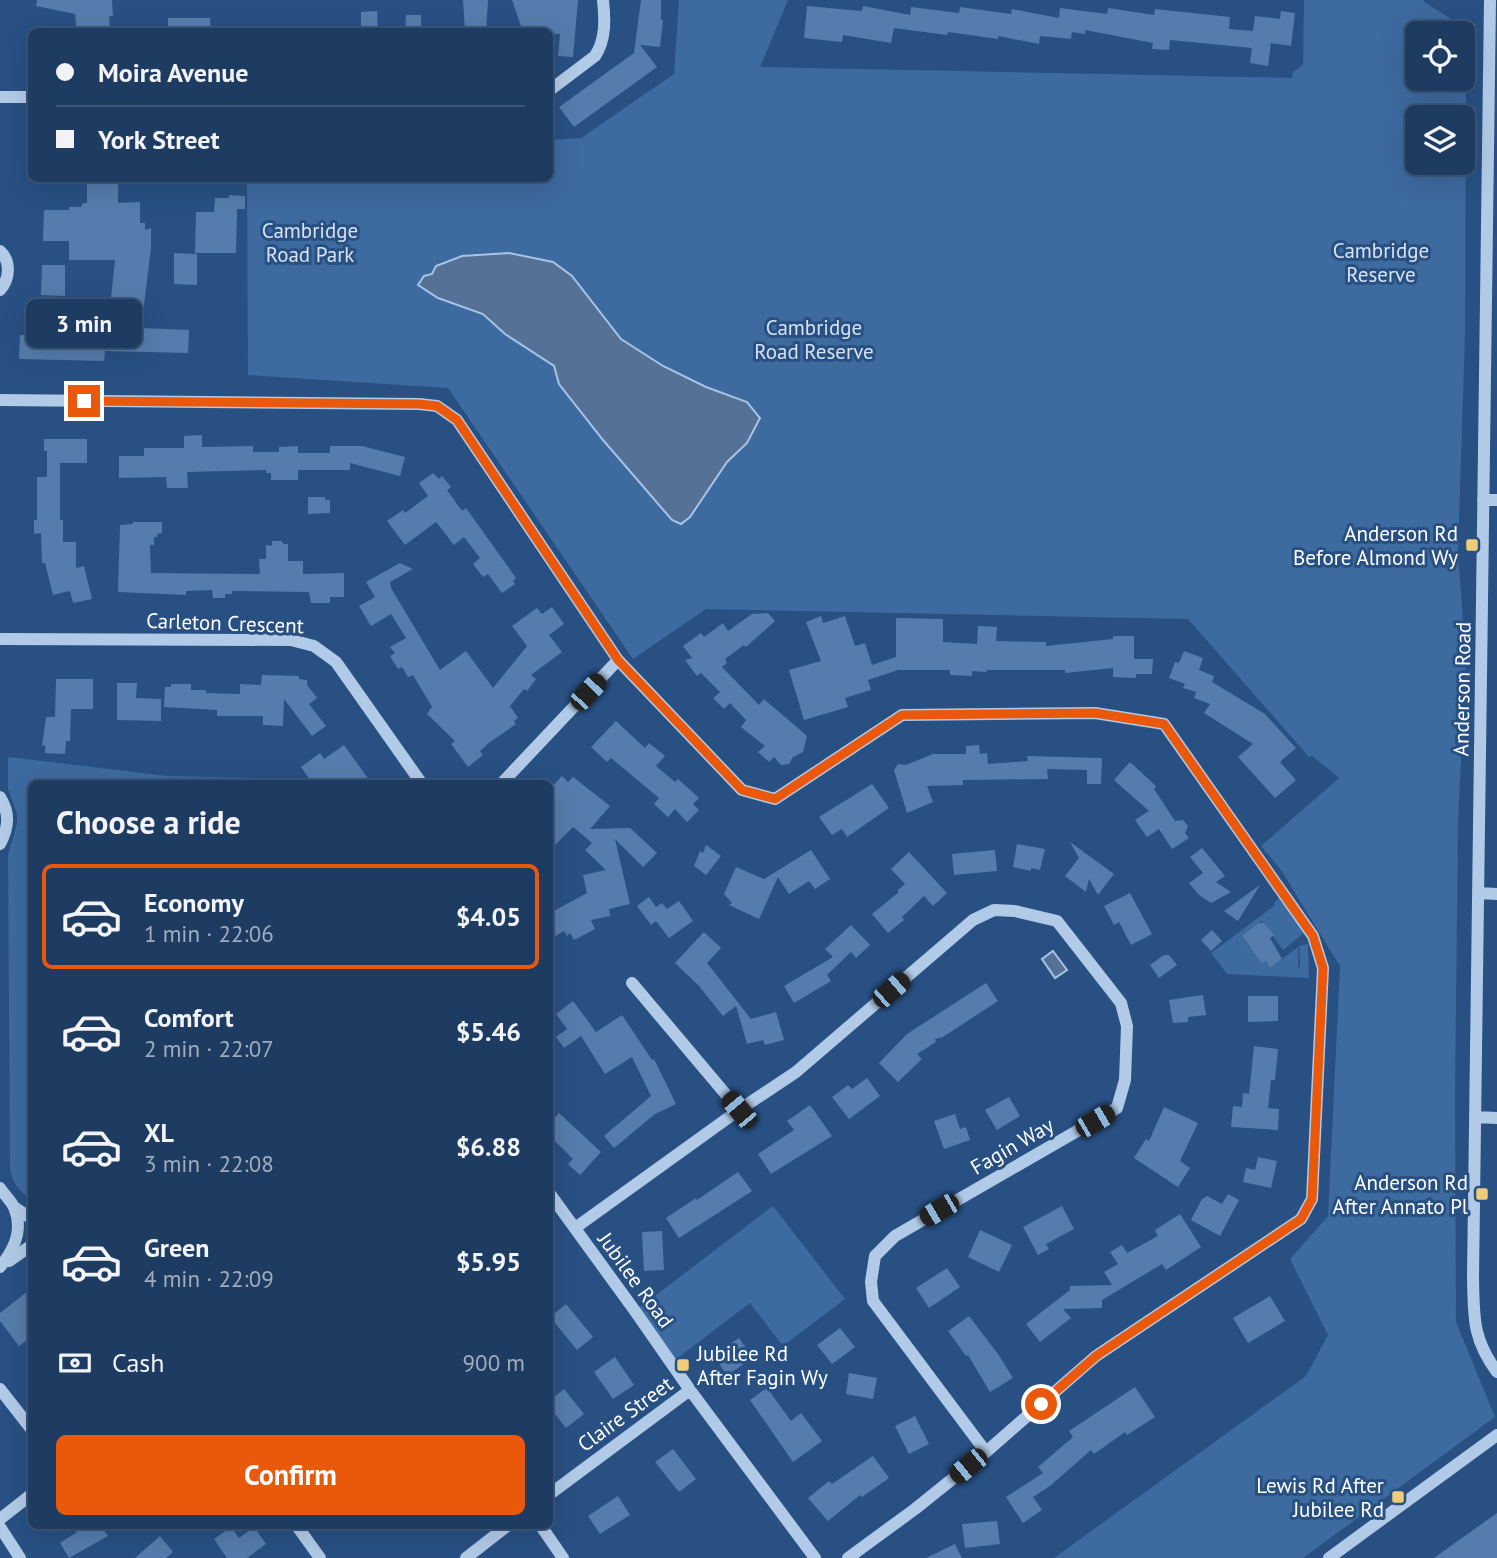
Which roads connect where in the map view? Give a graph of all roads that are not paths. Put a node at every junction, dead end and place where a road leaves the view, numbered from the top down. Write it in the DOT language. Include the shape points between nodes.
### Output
graph roads {
  1 [pos="603,0"];
  2 [pos="1490,0"];
  3 [pos="553,88"];
  4 [pos="0,97"];
  5 [pos="28,97"];
  6 [pos="0,251"];
  7 [pos="0,290"];
  8 [pos="0,400"];
  9 [pos="1483,500"];
  10 [pos="1497,500"];
  11 [pos="0,639"];
  12 [pos="618,660"];
  13 [pos="419,780"];
  14 [pos="505,780"];
  15 [pos="0,797"];
  16 [pos="0,844"];
  17 [pos="1479,893"];
  18 [pos="1497,894"];
  19 [pos="632,983"];
  20 [pos="739,1110"];
  21 [pos="1475,1117"];
  22 [pos="1497,1118"];
  23 [pos="0,1188"];
  24 [pos="553,1198"];
  25 [pos="27,1221"];
  26 [pos="575,1228"];
  27 [pos="28,1242"];
  28 [pos="28,1245"];
  29 [pos="0,1267"];
  30 [pos="1497,1371"];
  31 [pos="0,1389"];
  32 [pos="690,1390"];
  33 [pos="28,1425"];
  34 [pos="1497,1435"];
  35 [pos="986,1452"];
  36 [pos="553,1492"];
  37 [pos="28,1497"];
  38 [pos="0,1519"];
  39 [pos="0,1527"];
  40 [pos="299,1529"];
  41 [pos="503,1529"];
  42 [pos="543,1529"];
  43 [pos="20,1558"];
  44 [pos="320,1558"];
  45 [pos="466,1558"];
  46 [pos="563,1558"];
  47 [pos="816,1558"];
  48 [pos="848,1558"];
  49 [pos="1329,1558"];
  1 -- 3 [label="street" via="600,50"];
  2 -- 9 [label="street, Anderson Road"];
  4 -- 5 [label="street"];
  6 -- 7 [label="street" via="8,268 6,284"];
  8 -- 12 [label="street" via="437,406 457,420"];
  9 -- 10 [label="street"];
  9 -- 17 [label="street, Anderson Road"];
  11 -- 13 [label="street, Carleton Crescent" via="291,640 314,646 336,662"];
  12 -- 14 [label="street"];
  12 -- 35 [label="street" via="742,790 775,799 902,715 1095,713 1164,724 1313,936 1323,968 1312,1199 1301,1219 1096,1356"];
  15 -- 16 [label="street" via="8,817"];
  17 -- 18 [label="street"];
  17 -- 21 [label="street, Anderson Road"];
  19 -- 20 [label="street"];
  20 -- 26 [label="street, Fagin Way"];
  20 -- 35 [label="street, Fagin Way" via="796,1072 973,919 995,910 1057,921 1121,1003 1126,1026 1125,1080 1118,1108 895,1236 875,1255 873,1301"];
  21 -- 22 [label="street"];
  21 -- 30 [label="street, Anderson Road" via="1475,1322 1480,1347"];
  23 -- 25 [label="street"];
  24 -- 26 [label="street, Jubilee Road"];
  25 -- 27 [label="street" via="23,1233"];
  25 -- 29 [label="street"];
  26 -- 32 [label="street, Jubilee Road"];
  28 -- 29 [label="street"];
  31 -- 33 [label="street"];
  32 -- 36 [label="street, Claire Street"];
  32 -- 47 [label="street, Jubilee Road"];
  34 -- 49 [label="street"];
  35 -- 48 [label="street"];
  37 -- 38 [label="street"];
  39 -- 43 [label="street"];
  40 -- 44 [label="street"];
  41 -- 45 [label="street"];
  42 -- 46 [label="street"];
}
